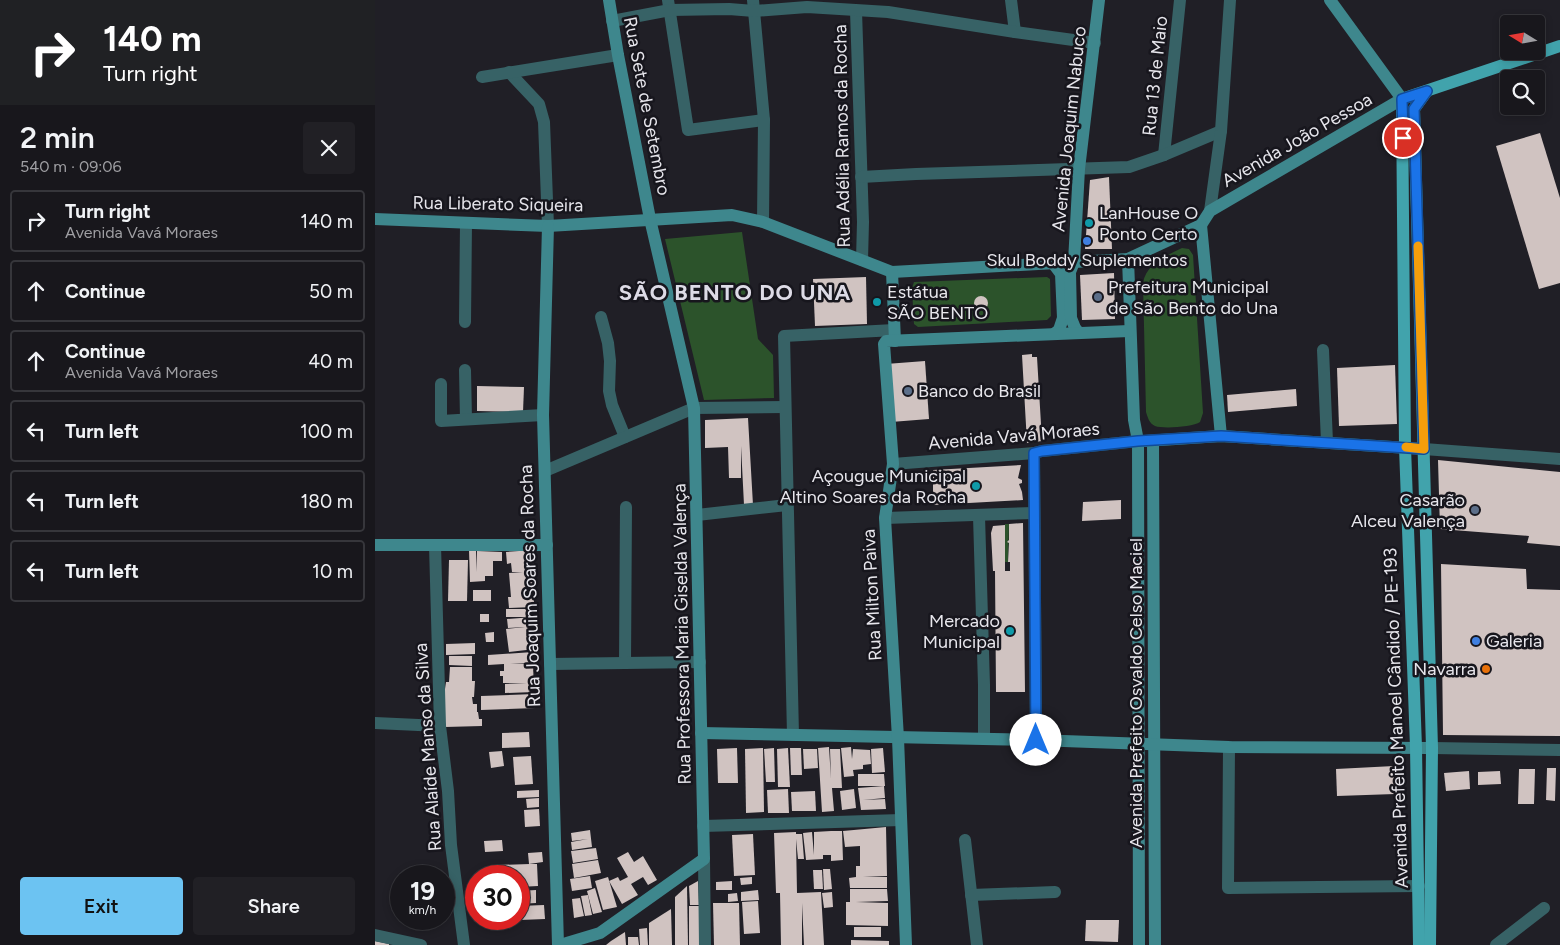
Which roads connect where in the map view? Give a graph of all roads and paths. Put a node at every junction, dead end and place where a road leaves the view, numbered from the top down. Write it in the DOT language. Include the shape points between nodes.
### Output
graph roads {
  1 [pos="609,0"];
  2 [pos="1011,0"];
  3 [pos="1099,0"];
  4 [pos="1180,0"];
  5 [pos="1230,0"];
  6 [pos="1330,0"];
  7 [pos="807,4"];
  8 [pos="831,4"];
  9 [pos="669,5"];
  10 [pos="753,6"];
  11 [pos="888,6"];
  12 [pos="857,11"];
  13 [pos="613,21"];
  14 [pos="1015,32"];
  15 [pos="1095,43"];
  16 [pos="1560,46"];
  17 [pos="618,55"];
  18 [pos="509,72"];
  19 [pos="482,77"];
  20 [pos="1427,91"];
  21 [pos="1402,99"];
  22 [pos="764,120"];
  23 [pos="1221,131"];
  24 [pos="1164,155"];
  25 [pos="1079,169"];
  26 [pos="861,178"];
  27 [pos="1210,211"];
  28 [pos="375,219"];
  29 [pos="651,219"];
  30 [pos="763,222"];
  31 [pos="466,223"];
  32 [pos="1201,225"];
  33 [pos="548,226"];
  34 [pos="1128,259"];
  35 [pos="862,260"];
  36 [pos="1052,262"];
  37 [pos="1074,262"];
  38 [pos="892,272"];
  39 [pos="601,317"];
  40 [pos="465,322"];
  41 [pos="1129,331"];
  42 [pos="1079,333"];
  43 [pos="1053,334"];
  44 [pos="895,336"];
  45 [pos="1323,350"];
  46 [pos="465,370"];
  47 [pos="441,384"];
  48 [pos="785,407"];
  49 [pos="695,408"];
  50 [pos="543,415"];
  51 [pos="466,419"];
  52 [pos="1221,436"];
  53 [pos="625,437"];
  54 [pos="1138,441"];
  55 [pos="1153,441"];
  56 [pos="1327,442"];
  57 [pos="1405,447"];
  58 [pos="1424,449"];
  59 [pos="1034,453"];
  60 [pos="1560,459"];
  61 [pos="893,464"];
  62 [pos="545,471"];
  63 [pos="787,504"];
  64 [pos="626,507"];
  65 [pos="1034,513"];
  66 [pos="697,515"];
  67 [pos="979,516"];
  68 [pos="885,518"];
  69 [pos="375,545"];
  70 [pos="435,545"];
  71 [pos="547,545"];
  72 [pos="700,662"];
  73 [pos="625,663"];
  74 [pos="550,664"];
  75 [pos="375,723"];
  76 [pos="440,726"];
  77 [pos="701,733"];
  78 [pos="793,735"];
  79 [pos="898,738"];
  80 [pos="984,739"];
  81 [pos="1036,740"];
  82 [pos="1138,744"];
  83 [pos="1153,744"];
  84 [pos="1229,747"];
  85 [pos="1416,747"];
  86 [pos="1432,748"];
  87 [pos="1560,750"];
  88 [pos="901,820"];
  89 [pos="703,826"];
  90 [pos="965,840"];
  91 [pos="704,858"];
  92 [pos="1419,886"];
  93 [pos="1055,892"];
  94 [pos="971,895"];
  95 [pos="1544,908"];
  96 [pos="375,935"];
  97 [pos="421,945"];
  98 [pos="464,945"];
  99 [pos="559,945"];
  100 [pos="705,945"];
  101 [pos="906,945"];
  102 [pos="977,945"];
  103 [pos="1139,945"];
  104 [pos="1155,945"];
  105 [pos="1419,945"];
  106 [pos="1430,945"];
  107 [pos="1496,945"];
  1 -- 13 [label="street, Rua Sete de Setembro"];
  2 -- 14 [label="street"];
  3 -- 15 [label="street, Avenida Joaquim Nabuco"];
  4 -- 24 [label="street, Rua 13 de Maio"];
  5 -- 23 [label="street"];
  6 -- 21 [label="street"];
  7 -- 8 [label="street"];
  7 -- 10 [label="street"];
  8 -- 12 [label="street"];
  9 -- 10 [label="street" via="729,9"];
  9 -- 13 [label="street"];
  9 -- 22 [label="street" via="687,130"];
  10 -- 22 [label="street"];
  11 -- 12 [label="street"];
  11 -- 14 [label="street"];
  12 -- 26 [label="street, Rua Adélia Ramos da Rocha"];
  13 -- 17 [label="street, Rua Sete de Setembro"];
  14 -- 15 [label="street"];
  15 -- 25 [label="street, Avenida Joaquim Nabuco"];
  16 -- 20 [label="main road"];
  17 -- 18 [label="street"];
  17 -- 29 [label="street, Rua Sete de Setembro"];
  18 -- 19 [label="street"];
  18 -- 33 [label="street" via="539,104 544,122"];
  20 -- 21 [label="main road"];
  20 -- 58 [label="main road, Avenida Prefeito Manoel Cândido / PE-193" via="1414,109"];
  21 -- 27 [label="street, Avenida João Pessoa"];
  21 -- 57 [label="main road, Avenida Prefeito Manoel Cândido / PE-193"];
  22 -- 30 [label="street"];
  23 -- 24 [label="street"];
  23 -- 27 [label="street"];
  24 -- 25 [label="street" via="1129,167"];
  25 -- 26 [label="street"];
  25 -- 37 [label="street, Avenida Joaquim Nabuco"];
  26 -- 35 [label="street, Rua Adélia Ramos da Rocha"];
  27 -- 32 [label="street"];
  28 -- 31 [label="street, Rua Liberato Siqueira"];
  29 -- 30 [label="street, Rua Liberato Siqueira" via="732,216"];
  29 -- 33 [label="street, Rua Liberato Siqueira"];
  29 -- 49 [label="street, Rua Sete de Setembro"];
  30 -- 35 [label="street, Rua Liberato Siqueira"];
  31 -- 33 [label="street, Rua Liberato Siqueira"];
  31 -- 40 [label="street"];
  32 -- 34 [label="street"];
  32 -- 52 [label="street"];
  33 -- 50 [label="street, Rua Joaquim Soares da Rocha"];
  34 -- 37 [label="street"];
  34 -- 41 [label="street, Avenida Prefeito Osvaldo Celso Maciel"];
  35 -- 38 [label="street, Rua Liberato Siqueira"];
  36 -- 37 [label="street"];
  36 -- 38 [label="street"];
  36 -- 43 [label="street" via="1061,274 1063,318 1059,330"];
  37 -- 42 [label="street, Avenida Joaquim Nabuco" via="1070,272 1071,318"];
  38 -- 44 [label="street"];
  39 -- 53 [label="street" via="610,361 609,391"];
  41 -- 42 [label="street"];
  41 -- 54 [label="street, Avenida Prefeito Osvaldo Celso Maciel" via="1133,420"];
  42 -- 43 [label="street"];
  43 -- 44 [label="street"];
  44 -- 48 [label="street" via="783,336"];
  44 -- 61 [label="street, Rua Milton Paiva" via="884,344"];
  45 -- 56 [label="street"];
  46 -- 51 [label="street"];
  47 -- 51 [label="street" via="441,421"];
  48 -- 49 [label="street"];
  48 -- 63 [label="street"];
  49 -- 53 [label="street"];
  49 -- 66 [label="street, Rua Professora Maria Giselda Valença"];
  50 -- 51 [label="street"];
  50 -- 62 [label="street, Rua Joaquim Soares da Rocha"];
  52 -- 55 [label="street"];
  52 -- 56 [label="street"];
  53 -- 62 [label="street"];
  54 -- 55 [label="street"];
  54 -- 59 [label="street, Avenida Vavá Moraes"];
  54 -- 82 [label="street, Avenida Prefeito Osvaldo Celso Maciel"];
  55 -- 83 [label="street, Avenida Prefeito Osvaldo Celso Maciel"];
  56 -- 57 [label="street"];
  57 -- 58 [label="street"];
  57 -- 85 [label="main road, Avenida Prefeito Manoel Cândido / PE-193"];
  58 -- 60 [label="street"];
  58 -- 86 [label="main road, Avenida Prefeito Manoel Cândido / PE-193"];
  59 -- 61 [label="street, Avenida Vavá Moraes"];
  59 -- 65 [label="street"];
  61 -- 68 [label="street, Rua Milton Paiva"];
  62 -- 71 [label="street, Rua Joaquim Soares da Rocha"];
  63 -- 66 [label="street"];
  63 -- 78 [label="street"];
  64 -- 73 [label="street"];
  65 -- 67 [label="street"];
  65 -- 81 [label="street"];
  66 -- 72 [label="street, Rua Professora Maria Giselda Valença"];
  67 -- 68 [label="street"];
  67 -- 80 [label="street"];
  68 -- 79 [label="street, Rua Milton Paiva"];
  69 -- 70 [label="street"];
  70 -- 71 [label="street"];
  70 -- 76 [label="street, Rua Alaíde Manso da Silva"];
  71 -- 74 [label="street, Rua Joaquim Soares da Rocha"];
  72 -- 73 [label="street"];
  72 -- 77 [label="street, Rua Professora Maria Giselda Valença"];
  73 -- 74 [label="street"];
  74 -- 99 [label="street, Rua Joaquim Soares da Rocha"];
  75 -- 76 [label="street"];
  76 -- 98 [label="street, Rua Alaíde Manso da Silva"];
  77 -- 78 [label="street"];
  77 -- 89 [label="street, Rua Professora Maria Giselda Valença"];
  78 -- 79 [label="street"];
  79 -- 80 [label="street"];
  79 -- 88 [label="street, Rua Milton Paiva"];
  80 -- 81 [label="street"];
  81 -- 82 [label="street"];
  82 -- 83 [label="street"];
  82 -- 103 [label="street, Avenida Prefeito Osvaldo Celso Maciel"];
  83 -- 84 [label="street"];
  83 -- 104 [label="street, Avenida Prefeito Osvaldo Celso Maciel"];
  84 -- 85 [label="street"];
  84 -- 92 [label="street" via="1228,888"];
  85 -- 86 [label="street"];
  85 -- 92 [label="main road, Avenida Prefeito Manoel Cândido / PE-193"];
  86 -- 87 [label="street"];
  86 -- 106 [label="main road, Avenida Prefeito Manoel Cândido / PE-193"];
  88 -- 89 [label="street"];
  88 -- 101 [label="street, Rua Milton Paiva"];
  89 -- 91 [label="street, Rua Professora Maria Giselda Valença"];
  90 -- 94 [label="street"];
  91 -- 99 [label="street" via="600,933"];
  91 -- 100 [label="street"];
  92 -- 105 [label="main road, Avenida Prefeito Manoel Cândido / PE-193"];
  93 -- 94 [label="street"];
  94 -- 102 [label="street"];
  95 -- 107 [label="street"];
  96 -- 97 [label="street"];
}
